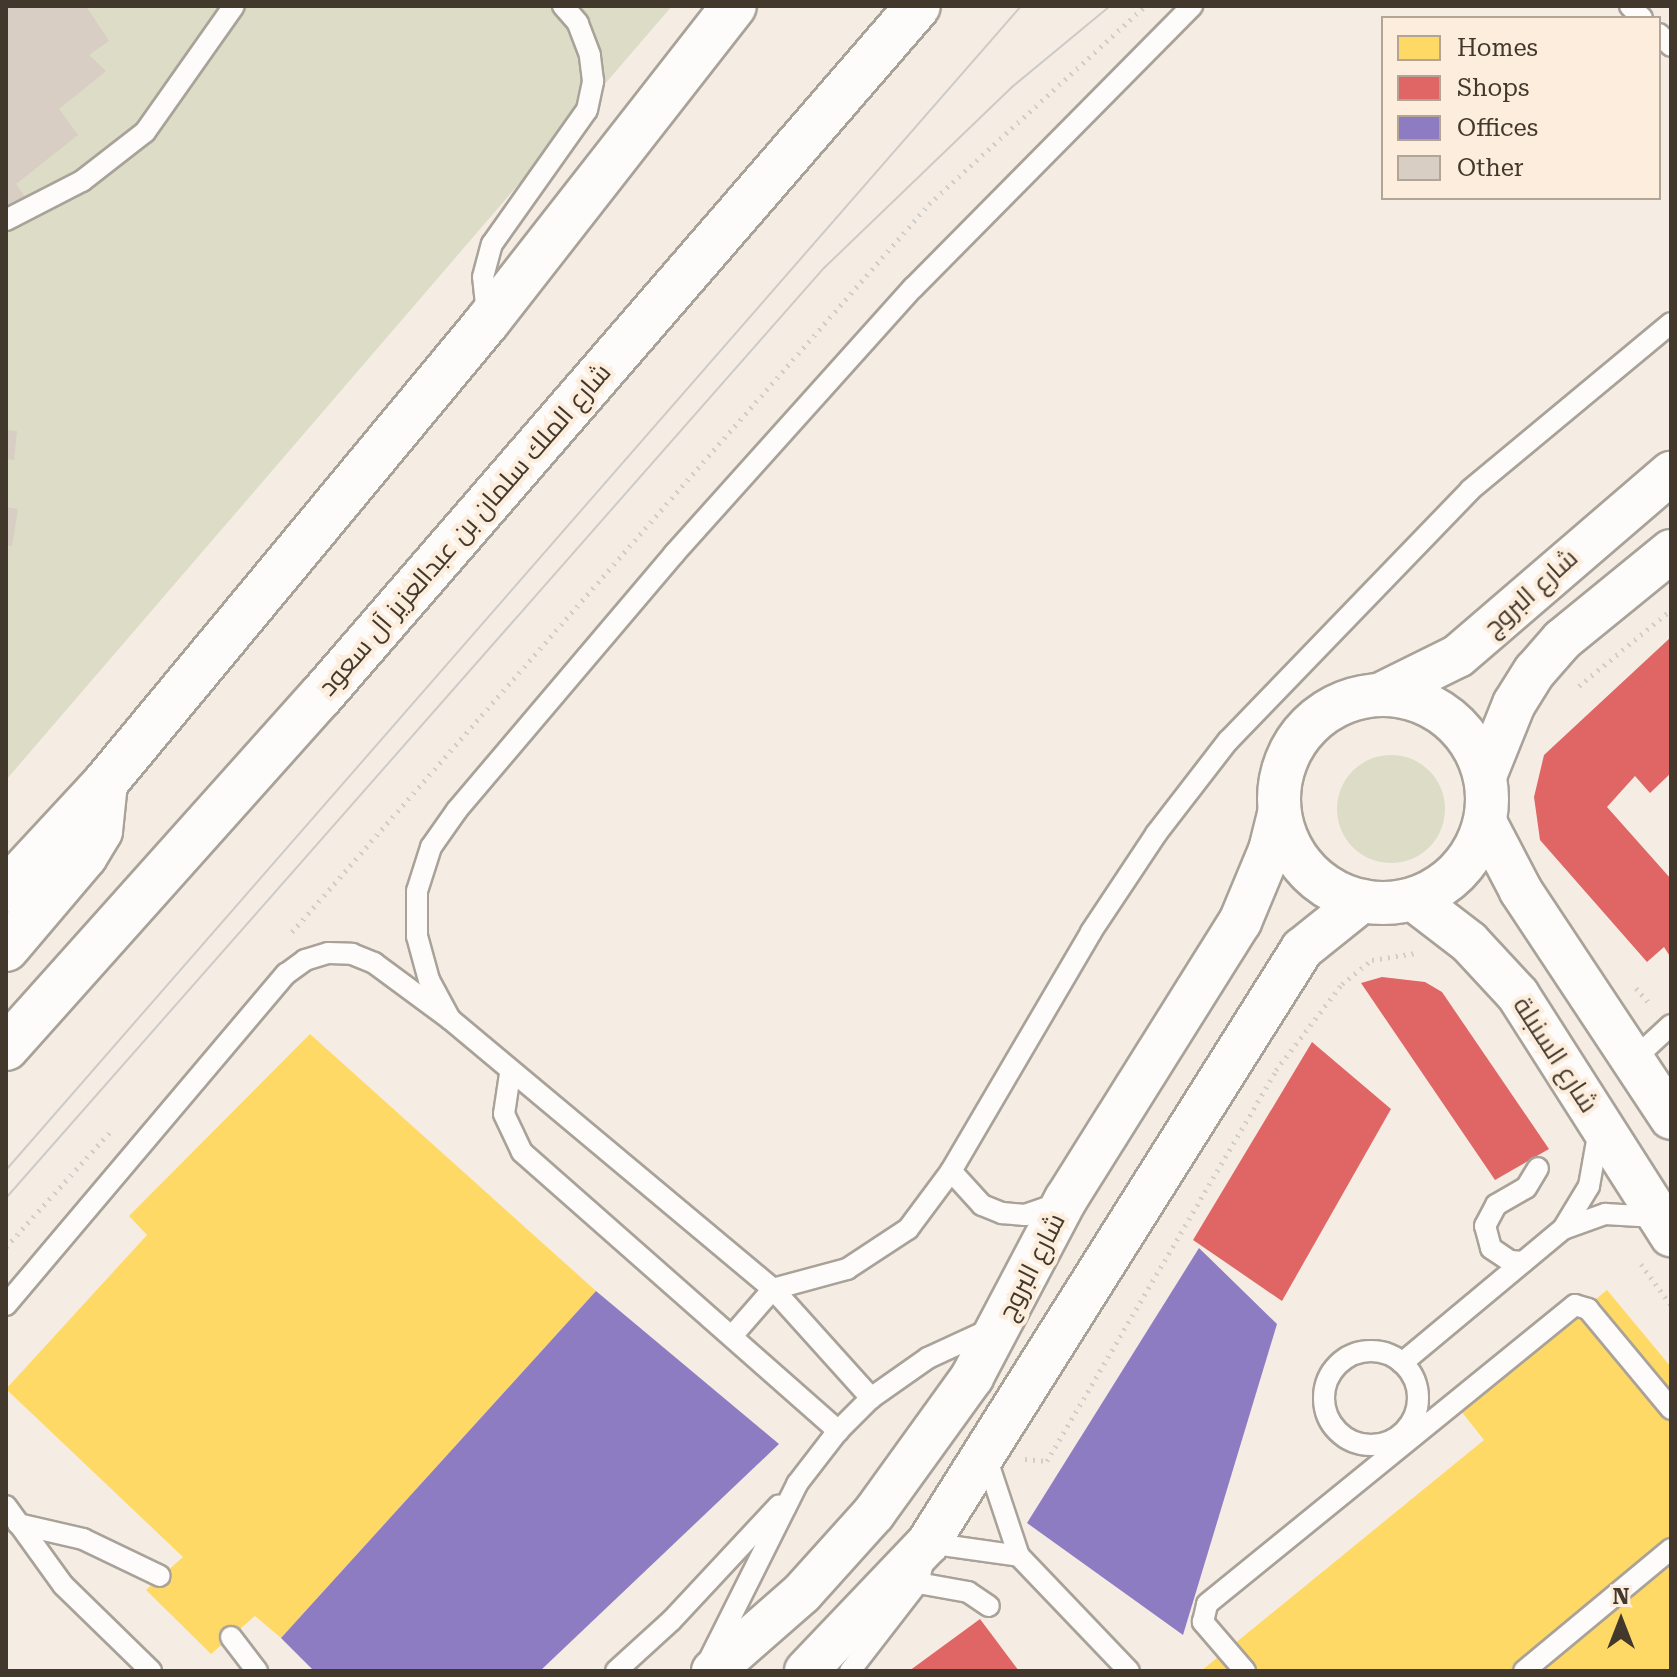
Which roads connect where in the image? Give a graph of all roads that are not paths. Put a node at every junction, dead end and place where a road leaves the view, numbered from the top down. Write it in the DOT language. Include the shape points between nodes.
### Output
graph roads {
  1 [pos="234,6"];
  2 [pos="563,6"];
  3 [pos="734,6"];
  4 [pos="918,6"];
  5 [pos="1192,6"];
  6 [pos="6,220"];
  7 [pos="487,322"];
  8 [pos="1671,323"];
  9 [pos="1671,473"];
  10 [pos="1671,551"];
  11 [pos="1379,695"];
  12 [pos="1485,776"];
  13 [pos="105,783"];
  14 [pos="1279,813"];
  15 [pos="1485,822"];
  16 [pos="6,890"];
  17 [pos="1413,899"];
  18 [pos="1362,901"];
  19 [pos="6,949"];
  20 [pos="450,1019"];
  21 [pos="1670,1026"];
  22 [pos="6,1048"];
  23 [pos="1634,1059"];
  24 [pos="510,1074"];
  25 [pos="1671,1118"];
  26 [pos="1599,1124"];
  27 [pos="1538,1168"];
  28 [pos="951,1171"];
  29 [pos="1066,1199"];
  30 [pos="1666,1226"];
  31 [pos="1563,1229"];
  32 [pos="1523,1262"];
  33 [pos="773,1289"];
  34 [pos="6,1305"];
  35 [pos="1004,1323"];
  36 [pos="732,1336"];
  37 [pos="1402,1363"];
  38 [pos="871,1398"];
  39 [pos="1671,1409"];
  40 [pos="838,1431"];
  41 [pos="1406,1435"];
  42 [pos="986,1456"];
  43 [pos="797,1484"];
  44 [pos="6,1506"];
  45 [pos="18,1524"];
  46 [pos="928,1543"];
  47 [pos="1671,1549"];
  48 [pos="1019,1556"];
  49 [pos="160,1576"];
  50 [pos="904,1590"];
  51 [pos="989,1606"];
  52 [pos="231,1637"];
  53 [pos="1240,1669"];
  54 [pos="151,1671"];
  55 [pos="257,1671"];
  56 [pos="616,1671"];
  57 [pos="703,1671"];
  58 [pos="713,1671"];
  59 [pos="806,1671"];
  60 [pos="850,1671"];
  61 [pos="1129,1671"];
  62 [pos="1524,1671"];
  1 -- 6 [label="lane" via="145,132 82,181"];
  2 -- 7 [label="lane" via="578,23 590,55 593,81 587,110 492,244 483,277"];
  3 -- 7 [label="main road"];
  4 -- 22 [label="main road, شارع الملك سلمان بن عبدالعزيز آل سعود" via="331,685"];
  5 -- 20 [label="lane" via="913,288 674,554 457,810 431,847 417,891 417,936 429,980"];
  7 -- 13 [label="main road"];
  8 -- 28 [label="lane" via="1470,490 1228,741 1156,834 1091,932"];
  9 -- 11 [label="street, شارع البروج" via="1458,656"];
  10 -- 12 [label="street" via="1562,640 1535,671 1514,704"];
  11 -- 12 [label="street" via="1407,698 1446,717 1475,749"];
  11 -- 14 [label="street" via="1345,702 1307,729 1293,746 1280,778"];
  12 -- 15 [label="street"];
  13 -- 16 [label="main road"];
  13 -- 19 [label="main road" via="100,831"];
  14 -- 18 [label="street" via="1286,838 1307,870 1337,893"];
  14 -- 29 [label="street, شارع البروج" via="1240,922"];
  15 -- 17 [label="street" via="1471,856 1445,882"];
  15 -- 23 [label="street" via="1521,891"];
  17 -- 18 [label="street"];
  17 -- 26 [label="street, شارع السنبلة" via="1469,942 1518,995"];
  18 -- 42 [label="street" via="1302,949"];
  20 -- 24 [label="lane"];
  20 -- 34 [label="lane" via="374,963 352,954 328,953 305,960 286,974"];
  21 -- 23 [label="lane"];
  23 -- 25 [label="street"];
  24 -- 33 [label="lane"];
  24 -- 36 [label="lane" via="504,1114 522,1152"];
  26 -- 30 [label="street, شارع السنبلة"];
  26 -- 31 [label="lane" via="1589,1186"];
  27 -- 32 [label="lane" via="1526,1188 1496,1205 1485,1226 1491,1248 1510,1261"];
  28 -- 29 [label="lane" via="982,1205 1002,1213 1047,1211"];
  28 -- 33 [label="lane" via="932,1202 879,1251 847,1269"];
  29 -- 35 [label="street, شارع البروج"];
  30 -- 31 [label="lane" via="1605,1214"];
  31 -- 32 [label="lane"];
  32 -- 37 [label="lane"];
  33 -- 36 [label="lane"];
  33 -- 38 [label="lane"];
  35 -- 38 [label="lane" via="928,1358"];
  35 -- 58 [label="street, شارع البروج" via="942,1422 874,1513 802,1593"];
  36 -- 40 [label="lane"];
  37 -- 41 [label="lane" via="1418,1392"];
  37 -- 41 [label="lane" via="1390,1355 1361,1352 1336,1366 1324,1393 1331,1421 1352,1440 1381,1443"];
  38 -- 40 [label="lane"];
  39 -- 41 [label="lane" via="1588,1309 1575,1305"];
  40 -- 43 [label="lane"];
  41 -- 53 [label="lane" via="1207,1604 1203,1622"];
  42 -- 46 [label="street"];
  42 -- 48 [label="lane"];
  43 -- 56 [label="lane" via="671,1621"];
  43 -- 57 [label="lane"];
  44 -- 45 [label="lane"];
  45 -- 49 [label="lane" via="83,1539"];
  45 -- 54 [label="lane" via="63,1585"];
  46 -- 48 [label="lane"];
  46 -- 50 [label="street"];
  47 -- 62 [label="lane"];
  48 -- 61 [label="lane"];
  50 -- 51 [label="lane" via="968,1592"];
  50 -- 59 [label="street"];
  50 -- 60 [label="lane"];
  52 -- 55 [label="lane"];
}
